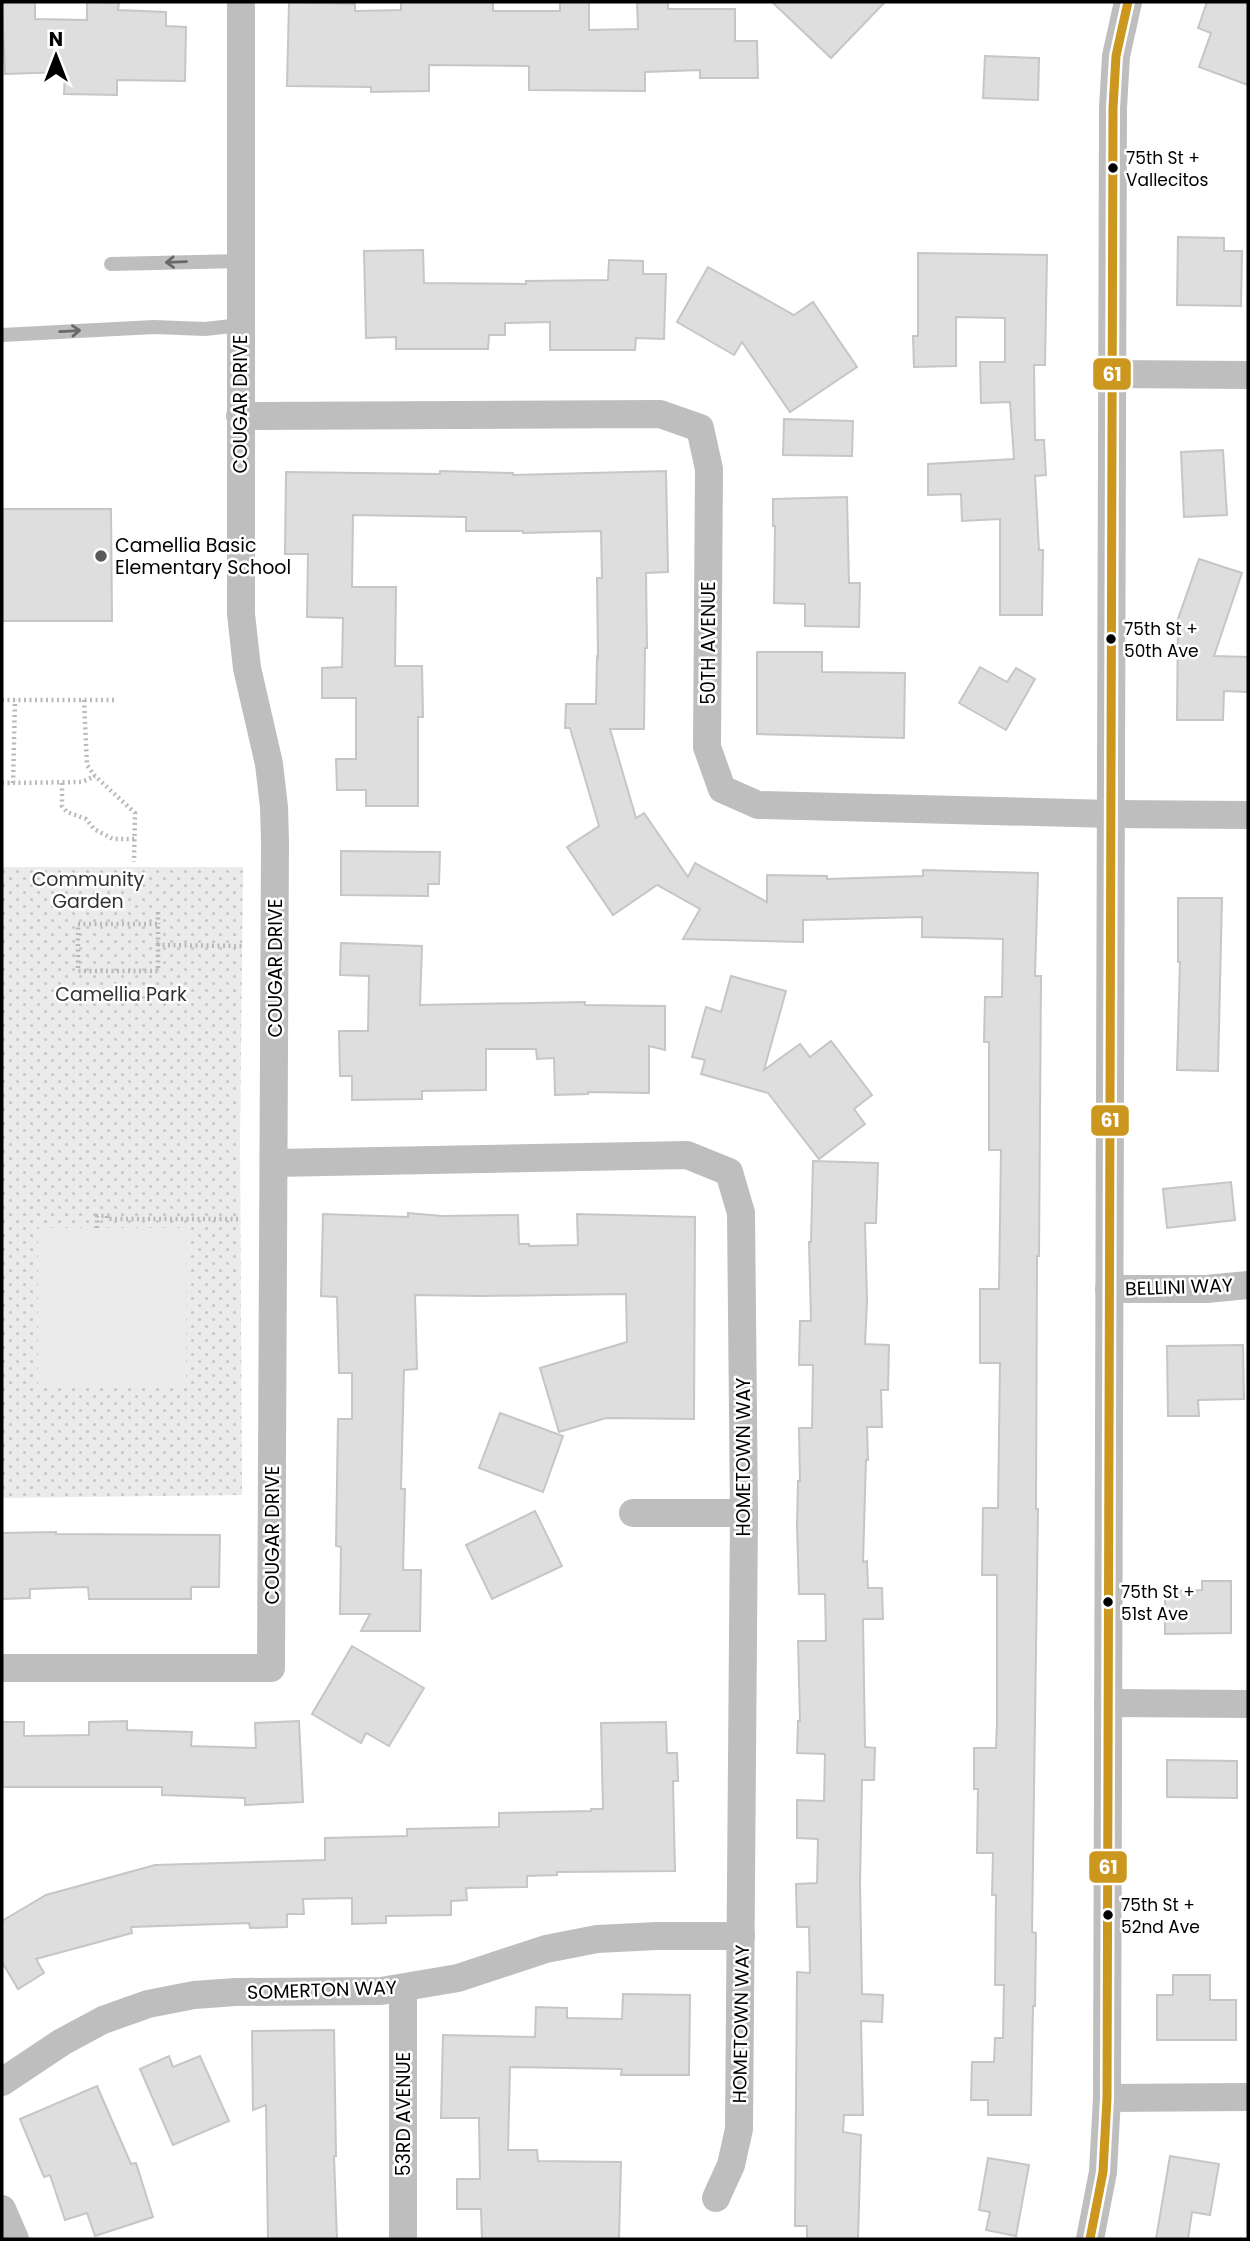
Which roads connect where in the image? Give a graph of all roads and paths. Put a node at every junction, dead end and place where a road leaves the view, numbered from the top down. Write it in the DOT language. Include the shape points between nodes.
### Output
graph roads {
  1 [pos="241,2"];
  2 [pos="1128,2"];
  3 [pos="240,261"];
  4 [pos="111,264"];
  5 [pos="240,325"];
  6 [pos="2,335"];
  7 [pos="1112,374"];
  8 [pos="1248,375"];
  9 [pos="240,416"];
  10 [pos="2,699"];
  11 [pos="15,700"];
  12 [pos="84,700"];
  13 [pos="115,700"];
  14 [pos="95,776"];
  15 [pos="2,783"];
  16 [pos="13,783"];
  17 [pos="62,783"];
  18 [pos="1111,814"];
  19 [pos="1248,815"];
  20 [pos="135,839"];
  21 [pos="134,862"];
  22 [pos="158,912"];
  23 [pos="158,924"];
  24 [pos="158,945"];
  25 [pos="243,946"];
  26 [pos="274,1163"];
  27 [pos="240,1219"];
  28 [pos="97,1228"];
  29 [pos="1248,1285"];
  30 [pos="1110,1289"];
  31 [pos="633,1513"];
  32 [pos="744,1513"];
  33 [pos="2,1668"];
  34 [pos="1108,1703"];
  35 [pos="1248,1703"];
  36 [pos="741,1936"];
  37 [pos="403,1988"];
  38 [pos="2,2082"];
  39 [pos="1248,2097"];
  40 [pos="1107,2098"];
  41 [pos="716,2199"];
  42 [pos="403,2239"];
  43 [pos="1090,2239"];
  1 -- 3 [label="street, COUGAR DRIVE"];
  2 -- 7 [label="street" via="1116,56 1113,108"];
  3 -- 4 [label="lane, one-way"];
  3 -- 5 [label="street, COUGAR DRIVE"];
  6 -- 5 [label="lane, one-way"];
  5 -- 9 [label="street, COUGAR DRIVE"];
  7 -- 8 [label="street"];
  7 -- 18 [label="street"];
  9 -- 18 [label="street, 50TH AVENUE" via="660,414 700,428 709,468 707,747 722,789 758,805"];
  9 -- 26 [label="street, COUGAR DRIVE" via="241,614 274,807"];
  10 -- 11 [label="path"];
  11 -- 12 [label="path"];
  11 -- 16 [label="path"];
  12 -- 13 [label="path"];
  12 -- 14 [label="path" via="87,765"];
  14 -- 17 [label="path"];
  14 -- 20 [label="path" via="135,813"];
  15 -- 16 [label="path"];
  16 -- 17 [label="path"];
  17 -- 20 [label="path" via="62,806 67,812 86,819 93,830 113,839"];
  18 -- 19 [label="street, 50TH AVENUE"];
  18 -- 30 [label="street"];
  20 -- 21 [label="path"];
  22 -- 23 [label="path"];
  23 -- 24 [label="path"];
  23 -- 24 [label="path" via="78,924 78,971 158,971"];
  24 -- 25 [label="path"];
  26 -- 32 [label="street, HOMETOWN WAY" via="687,1155 729,1172 741,1213"];
  26 -- 33 [label="street, COUGAR DRIVE" via="271,1668"];
  27 -- 28 [label="path" via="97,1216"];
  29 -- 30 [label="street, BELLINI WAY"];
  30 -- 34 [label="street"];
  31 -- 32 [label="street"];
  32 -- 36 [label="street, HOMETOWN WAY"];
  34 -- 35 [label="street"];
  34 -- 40 [label="street"];
  36 -- 37 [label="street, SOMERTON WAY" via="597,1939 546,1949 458,1978"];
  36 -- 41 [label="street, HOMETOWN WAY" via="740,2129 732,2165"];
  37 -- 38 [label="street, SOMERTON WAY" via="236,1992 148,2004 103,2020"];
  37 -- 42 [label="street, 53RD AVENUE"];
  39 -- 40 [label="street"];
  40 -- 43 [label="street" via="1103,2172"];
}
